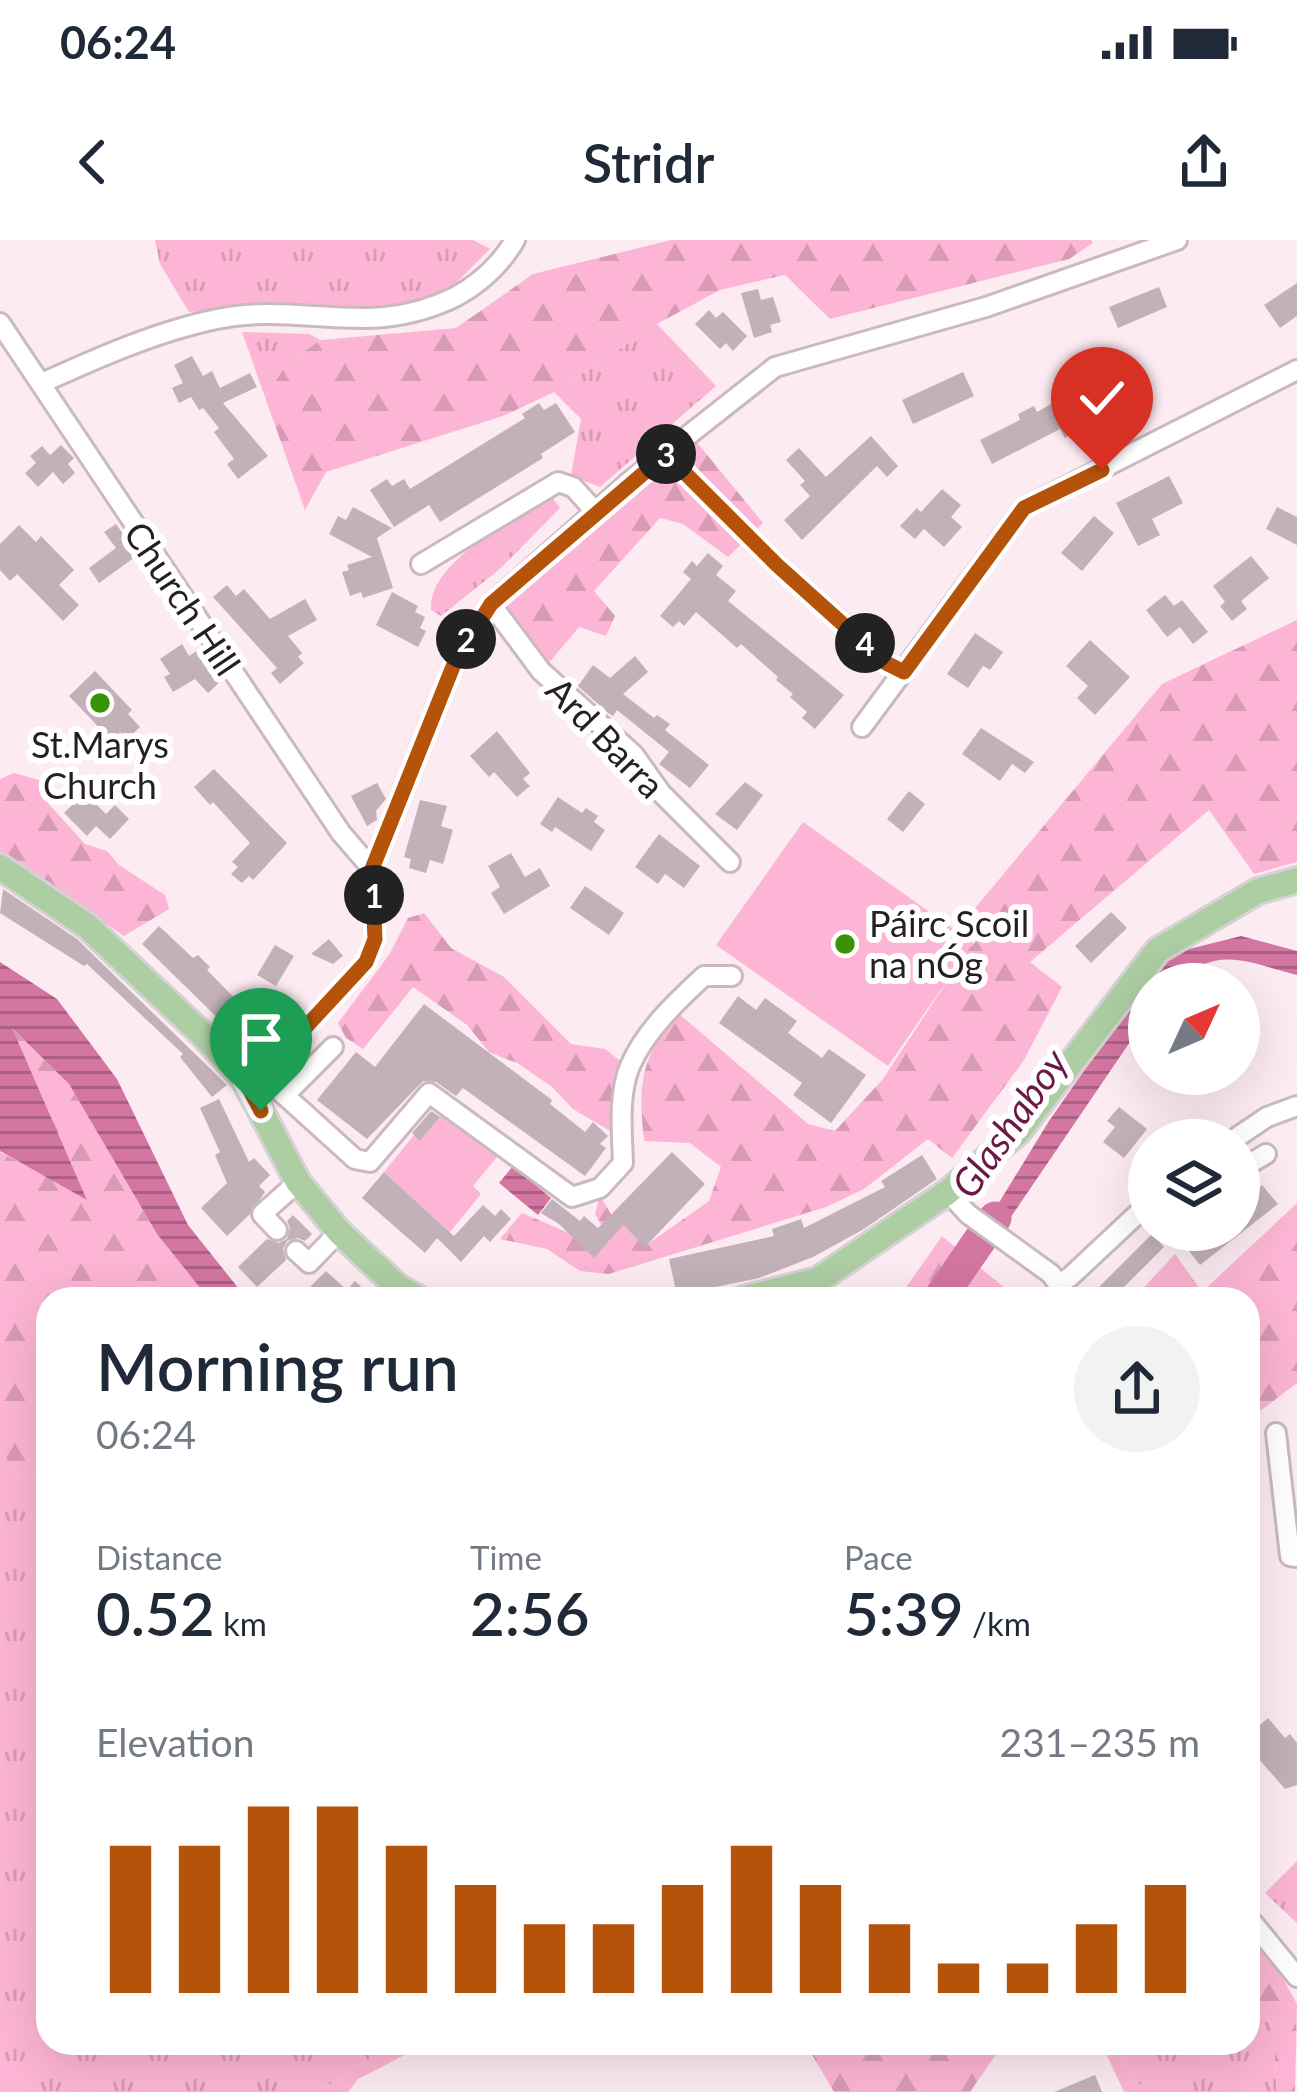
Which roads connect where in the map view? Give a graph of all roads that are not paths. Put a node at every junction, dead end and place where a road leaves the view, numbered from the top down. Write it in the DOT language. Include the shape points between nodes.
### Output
graph roads {
  1 [pos="515,240"];
  2 [pos="1177,240"];
  3 [pos="0,322"];
  4 [pos="1297,370"];
  5 [pos="42,383"];
  6 [pos="666,454"];
  7 [pos="595,512"];
  8 [pos="421,564"];
  9 [pos="491,604"];
  10 [pos="904,672"];
  11 [pos="862,727"];
  12 [pos="730,862"];
  13 [pos="0,867"];
  14 [pos="372,869"];
  15 [pos="1297,880"];
  16 [pos="732,976"];
  17 [pos="333,1047"];
  18 [pos="244,1079"];
  19 [pos="286,1094"];
  20 [pos="1297,1106"];
  21 [pos="1260,1122"];
  22 [pos="1266,1154"];
  23 [pos="1260,1158"];
  24 [pos="298,1181"];
  25 [pos="948,1192"];
  26 [pos="1128,1224"];
  27 [pos="277,1229"];
  28 [pos="339,1232"];
  29 [pos="296,1251"];
  30 [pos="1055,1286"];
  31 [pos="398,1287"];
  32 [pos="826,1287"];
  33 [pos="1276,1432"];
  34 [pos="1297,1557"];
  35 [pos="1260,1932"];
  36 [pos="1297,1977"];
  1 -- 5 [label="street" via="473,287 408,316 220,318"];
  2 -- 6 [label="street" via="986,307 775,367"];
  3 -- 5 [label="street, Church Hill"];
  4 -- 10 [label="street" via="1024,508"];
  5 -- 14 [label="street, Church Hill"];
  6 -- 7 [label="street"];
  6 -- 10 [label="street" via="777,565"];
  7 -- 8 [label="street" via="559,482"];
  7 -- 9 [label="street"];
  9 -- 12 [label="street, Ard Barra" via="541,670 634,755"];
  9 -- 14 [label="street" via="456,659"];
  10 -- 11 [label="street"];
  13 -- 18 [label="main road" via="87,926"];
  14 -- 18 [label="street" via="375,939 366,962"];
  15 -- 25 [label="main road" via="1258,892 1158,950 1018,1132"];
  16 -- 19 [label="street" via="704,976 671,1006 629,1067 623,1163 600,1188 572,1197 429,1093 370,1162 355,1160"];
  17 -- 19 [label="street"];
  18 -- 19 [label="street"];
  18 -- 24 [label="main road"];
  20 -- 21 [label="street"];
  22 -- 23 [label="street"];
  24 -- 27 [label="street" via="262,1214"];
  24 -- 28 [label="main road"];
  25 -- 30 [label="street"];
  25 -- 32 [label="main road"];
  26 -- 30 [label="street"];
  28 -- 29 [label="street" via="309,1263"];
  28 -- 31 [label="main road"];
  33 -- 34 [label="street" via="1290,1556"];
  35 -- 36 [label="street"];
}
